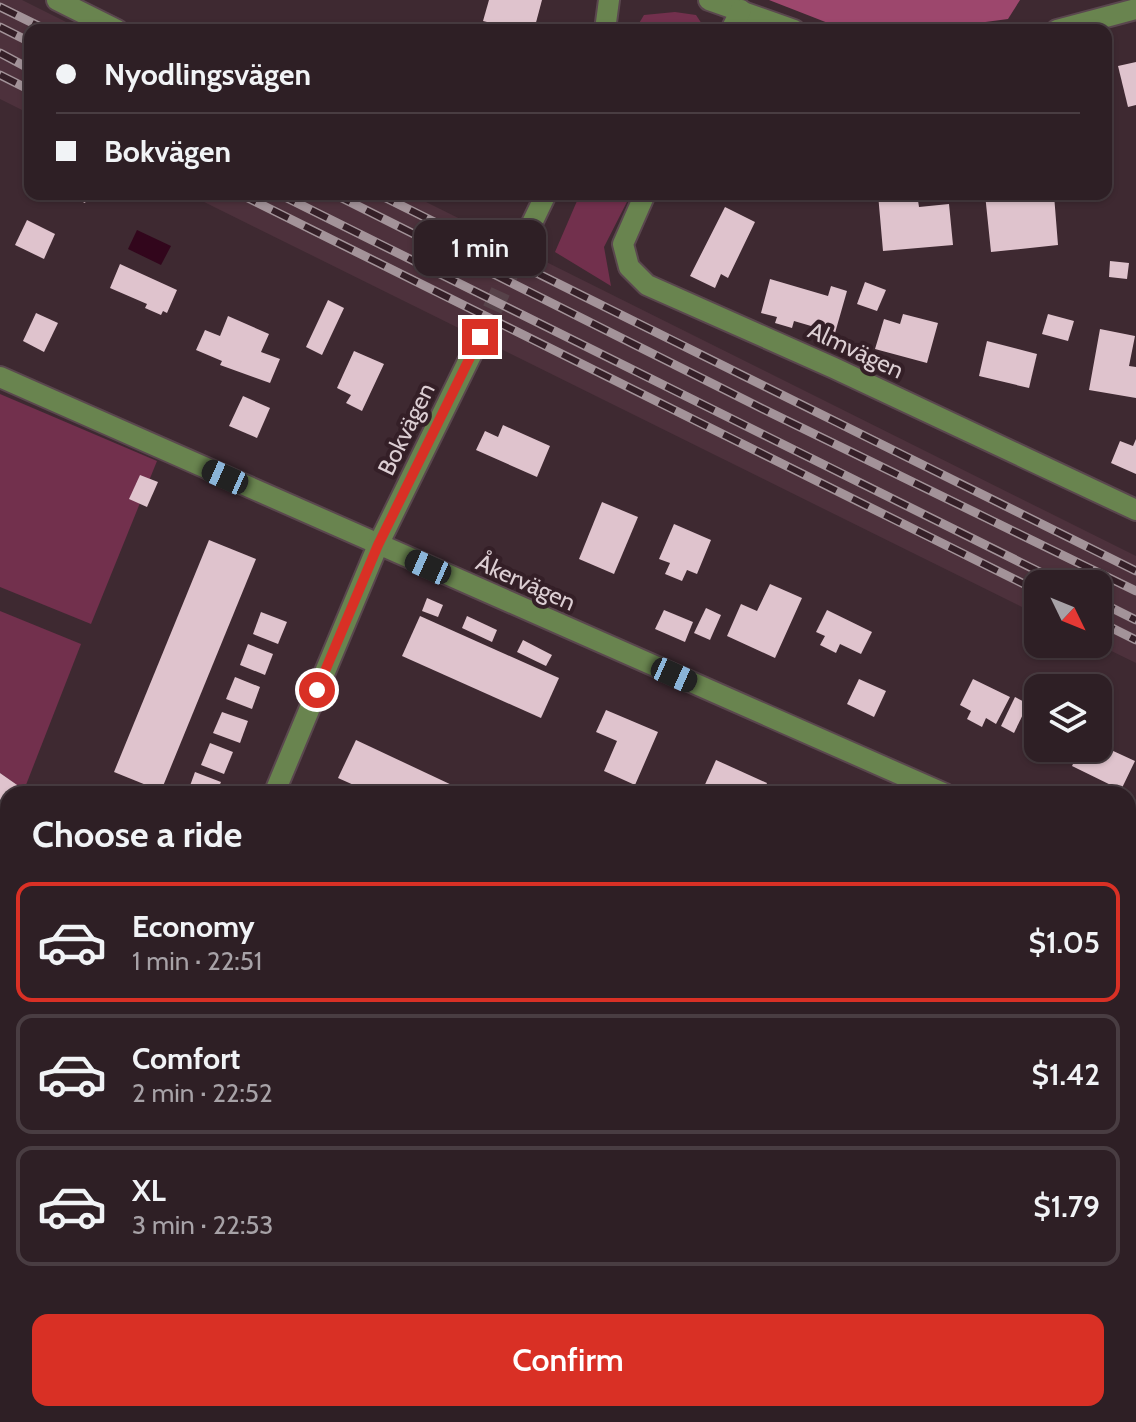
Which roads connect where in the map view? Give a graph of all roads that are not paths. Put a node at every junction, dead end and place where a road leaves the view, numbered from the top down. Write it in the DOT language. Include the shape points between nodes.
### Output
graph roads {
  1 [pos="57,0"];
  2 [pos="609,0"];
  3 [pos="709,0"];
  4 [pos="1136,9"];
  5 [pos="741,10"];
  6 [pos="105,24"];
  7 [pos="606,24"];
  8 [pos="734,24"];
  9 [pos="778,24"];
  10 [pos="1080,24"];
  11 [pos="543,200"];
  12 [pos="642,200"];
  13 [pos="521,246"];
  14 [pos="480,337"];
  15 [pos="0,377"];
  16 [pos="1136,510"];
  17 [pos="378,545"];
  18 [pos="277,786"];
  19 [pos="927,786"];
  1 -- 6 [label="street"];
  2 -- 7 [label="street"];
  3 -- 5 [label="street"];
  4 -- 10 [label="street"];
  5 -- 8 [label="street"];
  5 -- 9 [label="street"];
  11 -- 13 [label="street"];
  12 -- 16 [label="street, Almvägen" via="623,244 629,267 647,285"];
  14 -- 17 [label="street, Bokvägen"];
  15 -- 17 [label="street, Åkervägen"];
  17 -- 18 [label="street, Bokvägen"];
  17 -- 19 [label="street, Åkervägen"];
}
